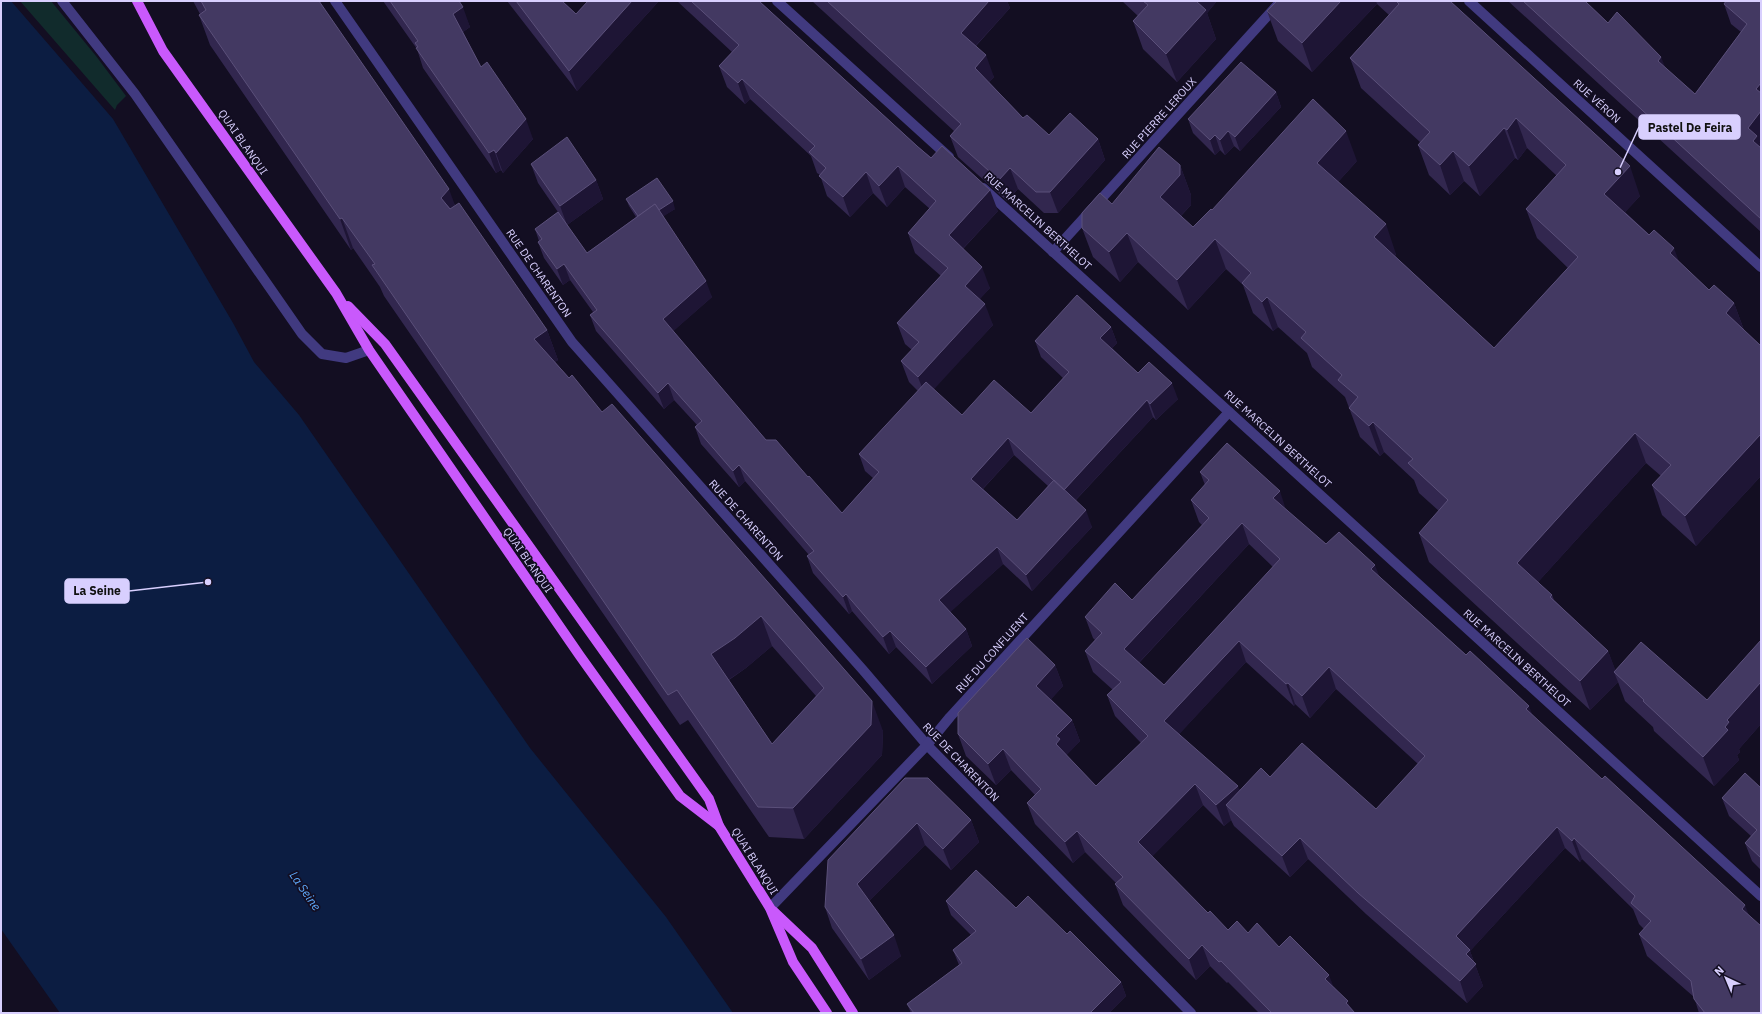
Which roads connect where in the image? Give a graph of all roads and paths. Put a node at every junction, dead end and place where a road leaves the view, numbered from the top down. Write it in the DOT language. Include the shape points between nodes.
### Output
graph roads {
  1 [pos="62,1"];
  2 [pos="136,1"];
  3 [pos="335,1"];
  4 [pos="778,1"];
  5 [pos="1281,1"];
  6 [pos="1469,1"];
  7 [pos="959,166"];
  8 [pos="977,182"];
  9 [pos="1053,252"];
  10 [pos="1761,267"];
  11 [pos="336,293"];
  12 [pos="369,350"];
  13 [pos="1229,412"];
  14 [pos="927,745"];
  15 [pos="719,826"];
  16 [pos="1761,896"];
  17 [pos="770,908"];
  18 [pos="827,1013"];
  19 [pos="853,1013"];
  20 [pos="1190,1013"];
  1 -- 12 [label="street" via="135,94 302,334 322,354 346,358"];
  2 -- 11 [label="main road, QUAI BLANQUI" via="163,51"];
  3 -- 14 [label="street, RUE DE CHARENTON" via="572,342"];
  4 -- 7 [label="street"];
  5 -- 9 [label="street, RUE PIERRE LEROUX"];
  6 -- 10 [label="street, RUE VÉRON"];
  8 -- 9 [label="street, RUE MARCELIN BERTHELOT"];
  9 -- 13 [label="street, RUE MARCELIN BERTHELOT"];
  11 -- 12 [label="main road, QUAI BLANQUI"];
  11 -- 15 [label="main road, QUAI BLANQUI" via="385,344 709,799"];
  12 -- 15 [label="main road, QUAI BLANQUI" via="680,796"];
  13 -- 14 [label="street, RUE DU CONFLUENT"];
  13 -- 16 [label="street, RUE MARCELIN BERTHELOT"];
  14 -- 17 [label="street, RUE DU CONFLUENT"];
  14 -- 20 [label="street, RUE DE CHARENTON"];
  15 -- 17 [label="main road, QUAI BLANQUI"];
  17 -- 18 [label="main road, QUAI BLANQUI" via="793,962"];
  17 -- 19 [label="main road, QUAI BLANQUI" via="812,948"];
}
